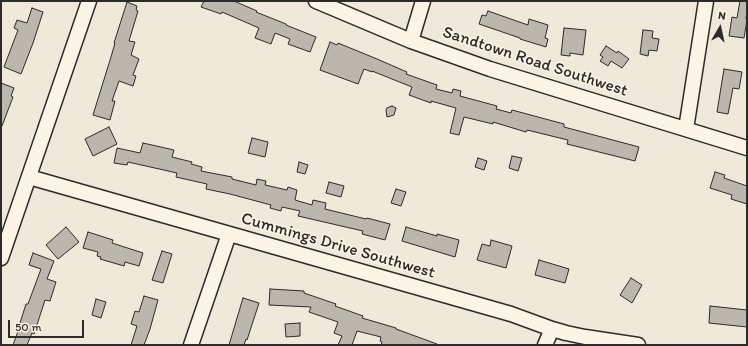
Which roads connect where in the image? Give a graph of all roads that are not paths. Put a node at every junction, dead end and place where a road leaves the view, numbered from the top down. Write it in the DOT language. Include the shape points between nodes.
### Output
graph roads {
  1 [pos="89,1"];
  2 [pos="316,1"];
  3 [pos="423,1"];
  4 [pos="706,1"];
  5 [pos="411,41"];
  6 [pos="686,129"];
  7 [pos="747,148"];
  8 [pos="29,177"];
  9 [pos="229,234"];
  10 [pos="1,258"];
  11 [pos="552,329"];
  12 [pos="191,345"];
  13 [pos="545,345"];
  14 [pos="638,345"];
  1 -- 8 [label="street"];
  2 -- 5 [label="street, Sandtown Road Southwest"];
  3 -- 5 [label="street"];
  4 -- 6 [label="street"];
  5 -- 6 [label="street, Sandtown Road Southwest" via="490,69"];
  6 -- 7 [label="street, Sandtown Road Southwest"];
  8 -- 9 [label="street, Cummings Drive Southwest"];
  8 -- 10 [label="street"];
  9 -- 11 [label="street, Cummings Drive Southwest" via="511,314"];
  9 -- 12 [label="street"];
  11 -- 13 [label="street"];
  11 -- 14 [label="street, Cummings Drive Southwest"];
}
